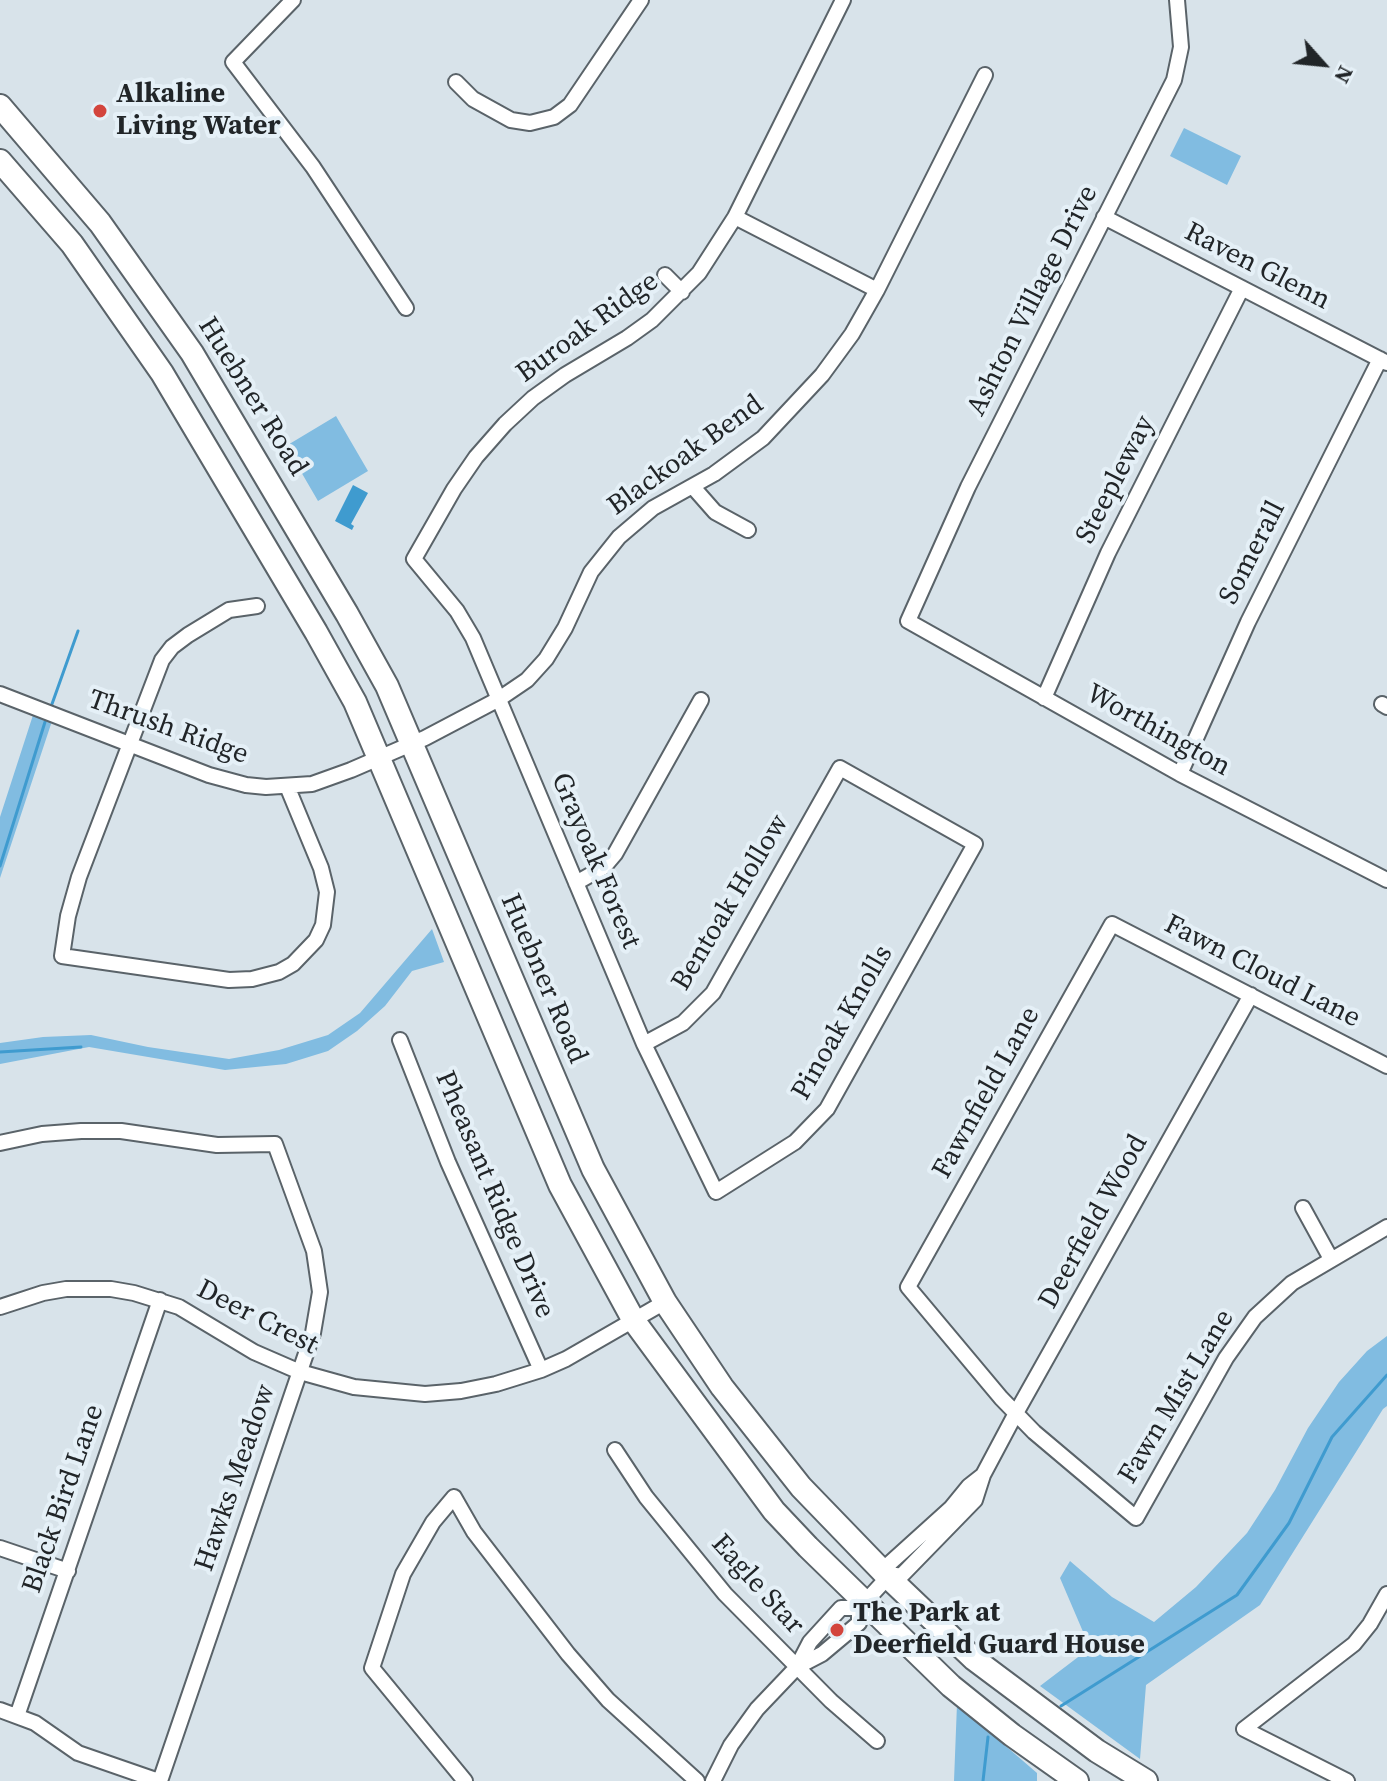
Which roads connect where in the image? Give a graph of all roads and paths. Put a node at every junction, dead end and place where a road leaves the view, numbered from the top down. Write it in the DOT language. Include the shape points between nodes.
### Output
graph roads {
  1 [pos="293,0"];
  2 [pos="641,0"];
  3 [pos="843,0"];
  4 [pos="1177,0"];
  5 [pos="985,75"];
  6 [pos="456,82"];
  7 [pos="0,106"];
  8 [pos="0,161"];
  9 [pos="735,217"];
  10 [pos="1104,217"];
  11 [pos="114,244"];
  12 [pos="84,263"];
  13 [pos="665,275"];
  14 [pos="1242,288"];
  15 [pos="877,290"];
  16 [pos="682,292"];
  17 [pos="406,308"];
  18 [pos="1384,361"];
  19 [pos="693,487"];
  20 [pos="748,530"];
  21 [pos="414,559"];
  22 [pos="257,606"];
  23 [pos="908,621"];
  24 [pos="0,694"];
  25 [pos="1044,698"];
  26 [pos="499,699"];
  27 [pos="701,700"];
  28 [pos="129,743"];
  29 [pos="411,743"];
  30 [pos="379,757"];
  31 [pos="1180,774"];
  32 [pos="287,786"];
  33 [pos="975,844"];
  34 [pos="1387,880"];
  35 [pos="576,883"];
  36 [pos="1112,924"];
  37 [pos="1251,995"];
  38 [pos="400,1040"];
  39 [pos="644,1044"];
  40 [pos="1387,1066"];
  41 [pos="0,1143"];
  42 [pos="716,1192"];
  43 [pos="1303,1208"];
  44 [pos="1387,1227"];
  45 [pos="1331,1259"];
  46 [pos="160,1300"];
  47 [pos="665,1302"];
  48 [pos="0,1307"];
  49 [pos="634,1321"];
  50 [pos="541,1370"];
  51 [pos="300,1372"];
  52 [pos="1016,1413"];
  53 [pos="615,1450"];
  54 [pos="0,1548"];
  55 [pos="68,1571"];
  56 [pos="889,1576"];
  57 [pos="1387,1594"];
  58 [pos="861,1606"];
  59 [pos="1381,1619"];
  60 [pos="797,1667"];
  61 [pos="0,1710"];
  62 [pos="17,1716"];
  63 [pos="877,1741"];
  64 [pos="119,1775"];
  65 [pos="160,1781"];
  66 [pos="465,1781"];
  67 [pos="697,1781"];
  68 [pos="713,1781"];
  69 [pos="1077,1781"];
  70 [pos="1146,1781"];
  71 [pos="1347,1781"];
  1 -- 17 [label="street" via="233,62 313,167"];
  2 -- 6 [label="street" via="570,105 554,117 530,123 511,120 473,99"];
  3 -- 9 [label="street, Buroak Ridge"];
  4 -- 10 [label="street, Ashton Village Drive" via="1181,47 1174,80"];
  5 -- 15 [label="street, Blackoak Bend"];
  7 -- 11 [label="main road, Huebner Road"];
  8 -- 12 [label="main road"];
  9 -- 15 [label="street"];
  9 -- 16 [label="street, Buroak Ridge"];
  10 -- 14 [label="street, Raven Glenn"];
  10 -- 23 [label="street, Ashton Village Drive" via="968,487"];
  11 -- 12 [label="main road"];
  11 -- 29 [label="main road, Huebner Road" via="192,353 256,457 387,686"];
  12 -- 30 [label="main road" via="162,373 225,476 342,679"];
  13 -- 16 [label="street"];
  14 -- 18 [label="street, Raven Glenn"];
  14 -- 25 [label="street, Steepleway" via="1108,553"];
  15 -- 19 [label="street, Blackoak Bend" via="852,334 789,412 763,438"];
  16 -- 21 [label="street, Buroak Ridge" via="652,320 565,375 505,424 454,489"];
  18 -- 31 [label="street, Somerall" via="1248,622"];
  19 -- 20 [label="street" via="715,512"];
  19 -- 26 [label="street, Blackoak Bend" via="653,508 619,537 591,572 546,659"];
  21 -- 26 [label="street, Grayoak Forest" via="457,611"];
  22 -- 28 [label="street" via="229,610 172,647 154,675"];
  23 -- 25 [label="street, Worthington"];
  24 -- 28 [label="street, Thrush Ridge"];
  25 -- 31 [label="street, Worthington"];
  26 -- 29 [label="street, Blackoak Bend"];
  26 -- 35 [label="street, Grayoak Forest"];
  27 -- 35 [label="street" via="615,854"];
  28 -- 32 [label="street, Thrush Ridge" via="227,781"];
  28 -- 32 [label="street" via="76,886 62,956 229,980 252,979 293,964 323,925 327,892"];
  29 -- 30 [label="street, Thrush Ridge"];
  29 -- 47 [label="main road, Huebner Road" via="593,1169"];
  30 -- 32 [label="street, Thrush Ridge" via="312,784"];
  30 -- 49 [label="main road" via="554,1171"];
  31 -- 34 [label="street, Worthington"];
  33 -- 39 [label="street, Bentoak Hollow" via="840,768 713,993 683,1023"];
  33 -- 42 [label="street, Pinoak Knolls" via="827,1109 795,1142"];
  35 -- 39 [label="street, Grayoak Forest"];
  36 -- 37 [label="street, Fawn Cloud Lane"];
  36 -- 52 [label="street, Fawnfield Lane" via="908,1287"];
  37 -- 40 [label="street, Fawn Cloud Lane"];
  37 -- 52 [label="street, Deerfield Wood"];
  38 -- 50 [label="street, Pheasant Ridge Drive"];
  39 -- 42 [label="street, Grayoak Forest"];
  41 -- 51 [label="street, Hawks Meadow" via="42,1134 121,1131 217,1145 275,1144 320,1278 317,1320"];
  43 -- 45 [label="street"];
  44 -- 45 [label="street, Fawn Mist Lane"];
  45 -- 52 [label="street, Fawn Mist Lane" via="1272,1299 1239,1337 1136,1518"];
  46 -- 48 [label="street, Deer Crest" via="89,1288 43,1293"];
  46 -- 51 [label="street, Deer Crest"];
  46 -- 55 [label="street, Black Bird Lane"];
  47 -- 49 [label="street, Deer Crest"];
  47 -- 56 [label="main road, Huebner Road" via="722,1387 801,1487"];
  49 -- 50 [label="street, Deer Crest"];
  49 -- 58 [label="main road" via="774,1511"];
  50 -- 51 [label="street, Deer Crest" via="496,1384 425,1394 354,1387"];
  51 -- 65 [label="street, Hawks Meadow"];
  52 -- 56 [label="street, Deerfield Wood" via="970,1507 901,1576"];
  53 -- 60 [label="street, Eagle Star" via="725,1594"];
  54 -- 55 [label="street"];
  55 -- 62 [label="street, Black Bird Lane"];
  56 -- 58 [label="street"];
  56 -- 70 [label="main road, Huebner Road" via="974,1659"];
  57 -- 59 [label="street"];
  58 -- 60 [label="street" via="859,1623"];
  58 -- 60 [label="street" via="841,1608 810,1642"];
  58 -- 69 [label="main road" via="951,1686"];
  59 -- 71 [label="street" via="1244,1729"];
  60 -- 63 [label="street, Eagle Star"];
  60 -- 68 [label="street" via="757,1709"];
  61 -- 62 [label="street"];
  62 -- 64 [label="street"];
  64 -- 65 [label="street"];
  66 -- 67 [label="street" via="372,1668 403,1574 454,1497 474,1532 568,1654 608,1700"];
}
